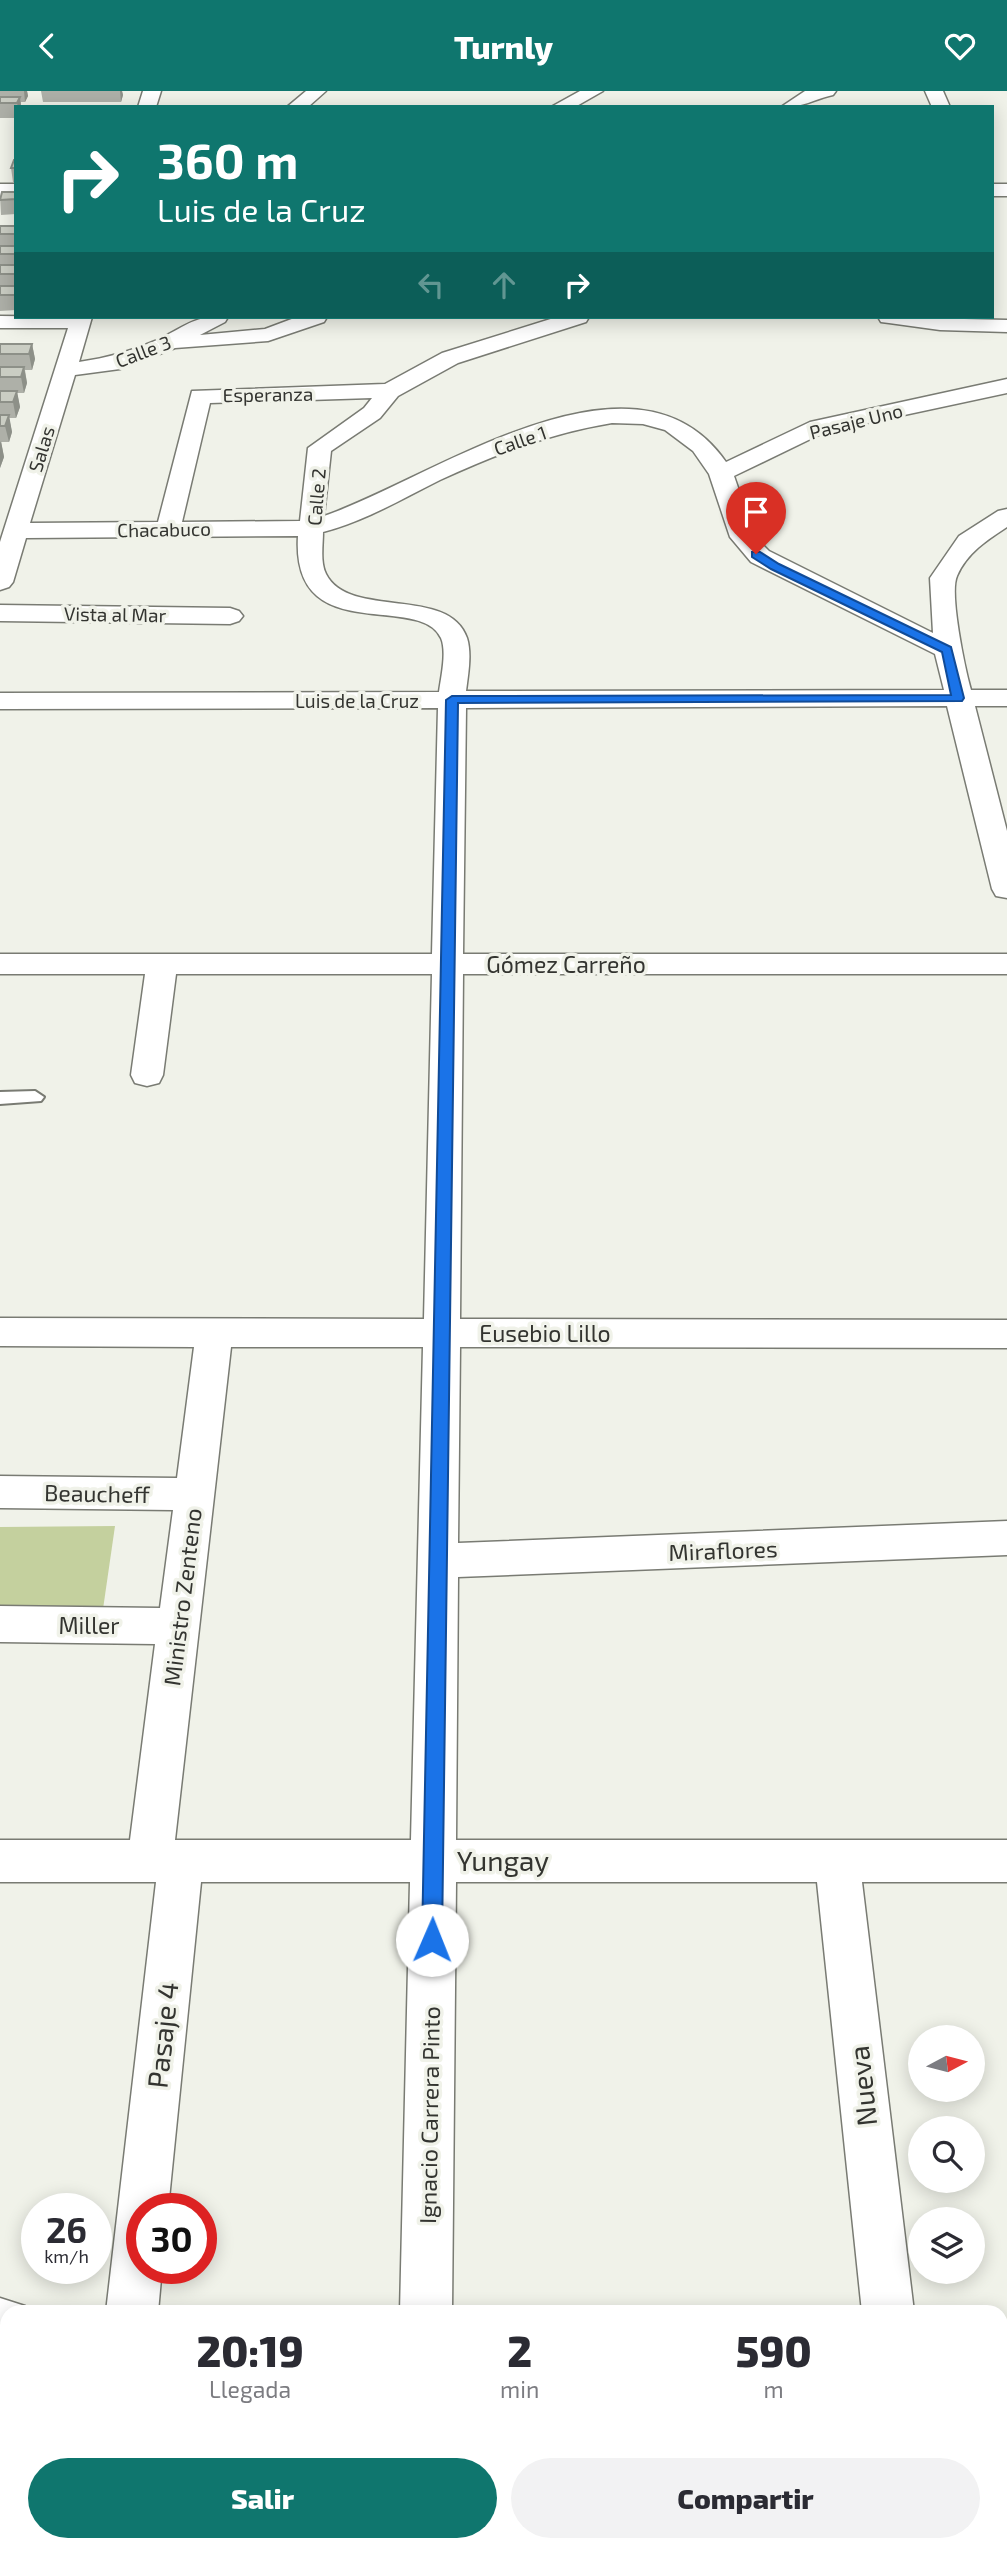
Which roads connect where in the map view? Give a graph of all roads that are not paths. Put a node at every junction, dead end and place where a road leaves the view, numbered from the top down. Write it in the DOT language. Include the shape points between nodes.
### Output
graph roads {
  1 [pos="317,91"];
  2 [pos="594,91"];
  3 [pos="827,91"];
  4 [pos="299,105"];
  5 [pos="564,105"];
  6 [pos="794,105"];
  7 [pos="213,319"];
  8 [pos="311,319"];
  9 [pos="572,319"];
  10 [pos="904,319"];
  11 [pos="81,320"];
  12 [pos="0,322"];
  13 [pos="1007,326"];
  14 [pos="164,345"];
  15 [pos="65,370"];
  16 [pos="1007,386"];
  17 [pos="390,391"];
  18 [pos="721,473"];
  19 [pos="0,489"];
  20 [pos="29,489"];
  21 [pos="1007,516"];
  22 [pos="312,527"];
  23 [pos="168,530"];
  24 [pos="16,531"];
  25 [pos="0,580"];
  26 [pos="0,613"];
  27 [pos="230,615"];
  28 [pos="947,650"];
  29 [pos="958,698"];
  30 [pos="1007,698"];
  31 [pos="452,700"];
  32 [pos="0,701"];
  33 [pos="1007,889"];
  34 [pos="0,964"];
  35 [pos="162,964"];
  36 [pos="448,964"];
  37 [pos="1007,964"];
  38 [pos="147,1075"];
  39 [pos="35,1097"];
  40 [pos="0,1098"];
  41 [pos="0,1332"];
  42 [pos="214,1333"];
  43 [pos="442,1333"];
  44 [pos="1007,1334"];
  45 [pos="0,1492"];
  46 [pos="195,1494"];
  47 [pos="1007,1538"];
  48 [pos="438,1561"];
  49 [pos="0,1624"];
  50 [pos="178,1626"];
  51 [pos="0,1861"];
  52 [pos="165,1861"];
  53 [pos="433,1861"];
  54 [pos="836,1861"];
  55 [pos="1007,1861"];
  56 [pos="144,2193"];
  57 [pos="135,2284"];
  58 [pos="133,2305"];
  59 [pos="426,2305"];
  60 [pos="887,2305"];
  1 -- 4 [label="street"];
  2 -- 5 [label="street"];
  3 -- 6 [label="street"];
  7 -- 14 [label="street, Calle 3"];
  8 -- 14 [label="street" via="268,335"];
  9 -- 17 [label="street, Calle 2" via="450,358"];
  10 -- 13 [label="street"];
  11 -- 12 [label="street"];
  11 -- 15 [label="street, Salas"];
  14 -- 15 [label="street, Calle 3" via="112,364"];
  15 -- 20 [label="street, Salas"];
  16 -- 18 [label="street, Pasaje Uno" via="818,427"];
  17 -- 22 [label="street, Calle 2" via="372,413 320,449"];
  17 -- 23 [label="street, Esperanza" via="200,395"];
  18 -- 22 [label="street, Calle 1" via="702,449 674,426 649,419 605,417 526,436 364,509"];
  18 -- 28 [label="street" via="741,537 756,554"];
  19 -- 20 [label="street"];
  20 -- 24 [label="street, Salas"];
  21 -- 28 [label="street" via="968,541 943,578"];
  22 -- 23 [label="street, Chacabuco"];
  22 -- 31 [label="street, Calle 2" via="311,570 327,591 356,604 431,618 448,629 455,643"];
  23 -- 24 [label="street, Chacabuco"];
  24 -- 25 [label="street, Salas"];
  26 -- 27 [label="street, Vista al Mar"];
  28 -- 29 [label="street"];
  29 -- 30 [label="street, Luis de la Cruz"];
  29 -- 31 [label="street, Luis de la Cruz"];
  29 -- 33 [label="street"];
  31 -- 32 [label="street, Luis de la Cruz"];
  31 -- 36 [label="street, Ignacio Carrera Pinto"];
  34 -- 35 [label="street, Gómez Carreño"];
  35 -- 36 [label="street, Gómez Carreño"];
  35 -- 38 [label="street"];
  36 -- 37 [label="street, Gómez Carreño"];
  36 -- 43 [label="street, Ignacio Carrera Pinto"];
  39 -- 40 [label="lane"];
  41 -- 42 [label="street, Eusebio Lillo"];
  42 -- 43 [label="street, Eusebio Lillo"];
  42 -- 46 [label="street, Ministro Zenteno"];
  43 -- 44 [label="street, Eusebio Lillo"];
  43 -- 48 [label="street, Ignacio Carrera Pinto"];
  45 -- 46 [label="street, Beaucheff"];
  46 -- 50 [label="street, Ministro Zenteno"];
  47 -- 48 [label="street, Miraflores"];
  48 -- 53 [label="street, Ignacio Carrera Pinto"];
  49 -- 50 [label="street, Miller"];
  50 -- 52 [label="street, Ministro Zenteno"];
  51 -- 52 [label="street, Yungay"];
  52 -- 53 [label="street, Yungay"];
  52 -- 56 [label="street, Pasaje 4"];
  53 -- 54 [label="street, Yungay"];
  53 -- 59 [label="street, Ignacio Carrera Pinto"];
  54 -- 55 [label="street, Yungay"];
  54 -- 60 [label="street, Nueva"];
  57 -- 58 [label="street"];
}
